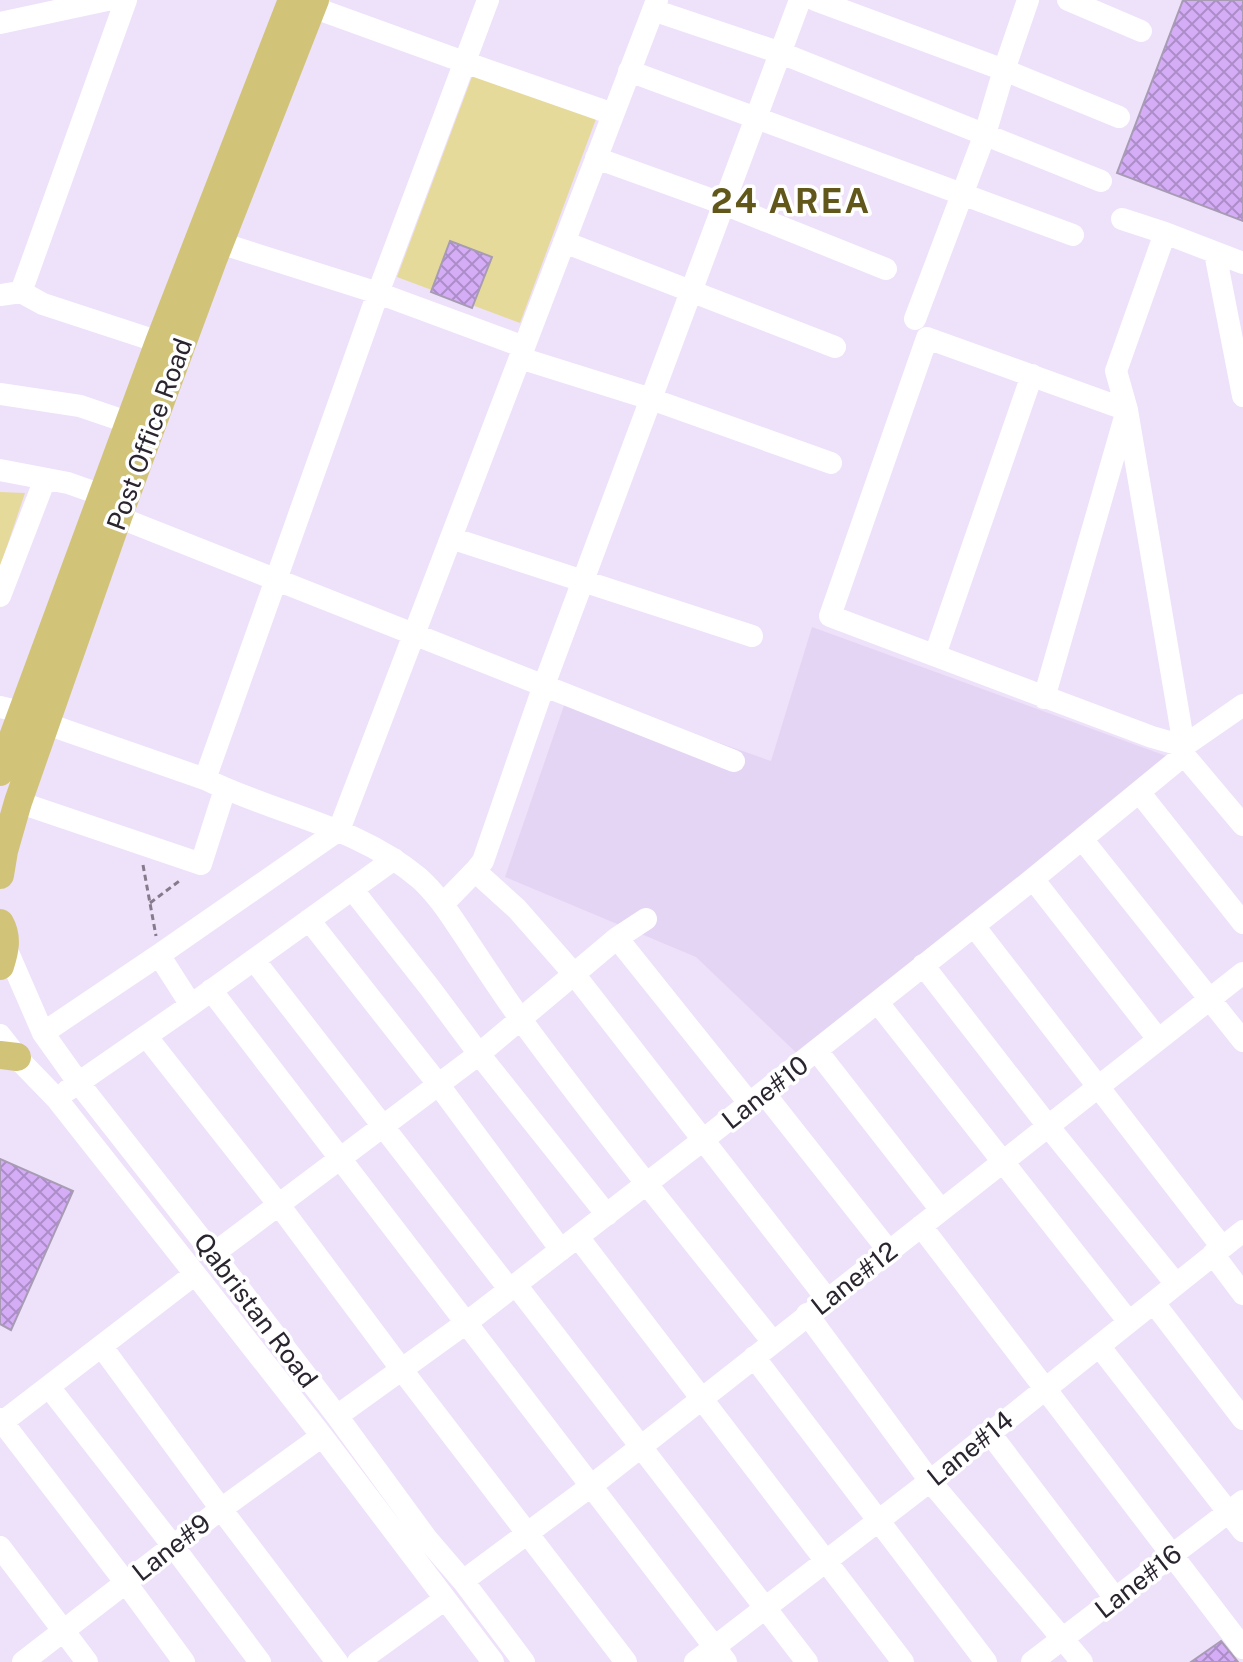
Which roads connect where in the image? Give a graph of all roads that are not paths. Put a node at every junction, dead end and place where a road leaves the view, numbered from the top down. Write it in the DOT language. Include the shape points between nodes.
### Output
graph roads {
  1 [pos="107,0"];
  2 [pos="126,0"];
  3 [pos="488,0"];
  4 [pos="800,0"];
  5 [pos="815,0"];
  6 [pos="1028,0"];
  7 [pos="1068,0"];
  8 [pos="306,2"];
  9 [pos="655,5"];
  10 [pos="24,9"];
  11 [pos="0,23"];
  12 [pos="1141,31"];
  13 [pos="781,53"];
  14 [pos="464,62"];
  15 [pos="1004,70"];
  16 [pos="629,71"];
  17 [pos="613,114"];
  18 [pos="1119,117"];
  19 [pos="757,118"];
  20 [pos="985,134"];
  21 [pos="596,158"];
  22 [pos="1101,181"];
  23 [pos="963,193"];
  24 [pos="724,204"];
  25 [pos="1122,219"];
  26 [pos="1165,233"];
  27 [pos="1073,235"];
  28 [pos="564,242"];
  29 [pos="209,252"];
  30 [pos="1215,253"];
  31 [pos="1243,263"];
  32 [pos="886,269"];
  33 [pos="691,292"];
  34 [pos="378,293"];
  35 [pos="10,294"];
  36 [pos="915,319"];
  37 [pos="159,342"];
  38 [pos="835,347"];
  39 [pos="522,352"];
  40 [pos="1032,375"];
  41 [pos="0,394"];
  42 [pos="1243,396"];
  43 [pos="651,399"];
  44 [pos="1127,410"];
  45 [pos="130,423"];
  46 [pos="831,463"];
  47 [pos="0,470"];
  48 [pos="45,479"];
  49 [pos="110,506"];
  50 [pos="451,538"];
  51 [pos="276,579"];
  52 [pos="583,582"];
  53 [pos="0,596"];
  54 [pos="414,634"];
  55 [pos="752,636"];
  56 [pos="935,655"];
  57 [pos="544,685"];
  58 [pos="1044,698"];
  59 [pos="1243,705"];
  60 [pos="22,714"];
  61 [pos="1184,750"];
  62 [pos="734,761"];
  63 [pos="0,772"];
  64 [pos="215,784"];
  65 [pos="1139,792"];
  66 [pos="18,802"];
  67 [pos="1243,825"];
  68 [pos="339,830"];
  69 [pos="1082,839"];
  70 [pos="394,859"];
  71 [pos="475,871"];
  72 [pos="0,875"];
  73 [pos="1033,879"];
  74 [pos="352,889"];
  75 [pos="443,904"];
  76 [pos="646,919"];
  77 [pos="309,920"];
  78 [pos="1243,923"];
  79 [pos="974,926"];
  80 [pos="617,938"];
  81 [pos="2,946"];
  82 [pos="159,955"];
  83 [pos="254,960"];
  84 [pos="923,965"];
  85 [pos="1243,973"];
  86 [pos="574,974"];
  87 [pos="211,990"];
  88 [pos="1209,999"];
  89 [pos="878,1003"];
  90 [pos="191,1005"];
  91 [pos="521,1019"];
  92 [pos="43,1033"];
  93 [pos="146,1036"];
  94 [pos="1158,1039"];
  95 [pos="1243,1041"];
  96 [pos="6,1049"];
  97 [pos="817,1051"];
  98 [pos="479,1054"];
  99 [pos="78,1082"];
  100 [pos="438,1084"];
  101 [pos="1097,1087"];
  102 [pos="56,1098"];
  103 [pos="757,1098"];
  104 [pos="384,1125"];
  105 [pos="1048,1126"];
  106 [pos="703,1140"];
  107 [pos="340,1158"];
  108 [pos="1003,1161"];
  109 [pos="647,1184"];
  110 [pos="279,1205"];
  111 [pos="941,1210"];
  112 [pos="607,1215"];
  113 [pos="921,1226"];
  114 [pos="1243,1231"];
  115 [pos="570,1243"];
  116 [pos="888,1250"];
  117 [pos="1218,1250"];
  118 [pos="213,1254"];
  119 [pos="195,1274"];
  120 [pos="1176,1284"];
  121 [pos="513,1287"];
  122 [pos="1243,1294"];
  123 [pos="827,1299"];
  124 [pos="1154,1303"];
  125 [pos="807,1314"];
  126 [pos="1129,1322"];
  127 [pos="466,1323"];
  128 [pos="773,1342"];
  129 [pos="1099,1346"];
  130 [pos="102,1347"];
  131 [pos="754,1357"];
  132 [pos="402,1370"];
  133 [pos="49,1387"];
  134 [pos="1045,1388"];
  135 [pos="701,1398"];
  136 [pos="337,1416"];
  137 [pos="1243,1419"];
  138 [pos="1,1422"];
  139 [pos="989,1432"];
  140 [pos="322,1436"];
  141 [pos="641,1446"];
  142 [pos="930,1481"];
  143 [pos="591,1486"];
  144 [pos="1236,1506"];
  145 [pos="221,1509"];
  146 [pos="877,1521"];
  147 [pos="1243,1531"];
  148 [pos="528,1532"];
  149 [pos="418,1545"];
  150 [pos="173,1546"];
  151 [pos="0,1547"];
  152 [pos="1172,1555"];
  153 [pos="825,1561"];
  154 [pos="463,1581"];
  155 [pos="126,1583"];
  156 [pos="1115,1598"];
  157 [pos="445,1599"];
  158 [pos="766,1608"];
  159 [pos="63,1631"];
  160 [pos="1063,1638"];
  161 [pos="1243,1648"];
  162 [pos="721,1655"];
  163 [pos="23,1662"];
  164 [pos="87,1662"];
  165 [pos="184,1662"];
  166 [pos="260,1662"];
  167 [pos="337,1662"];
  168 [pos="358,1662"];
  169 [pos="493,1662"];
  170 [pos="524,1662"];
  171 [pos="626,1662"];
  172 [pos="695,1662"];
  173 [pos="807,1662"];
  174 [pos="903,1662"];
  175 [pos="986,1662"];
  176 [pos="1032,1662"];
  177 [pos="1082,1662"];
  1 -- 10 [label="street"];
  2 -- 35 [label="street"];
  3 -- 14 [label="street"];
  4 -- 13 [label="street"];
  5 -- 15 [label="street"];
  6 -- 15 [label="street"];
  7 -- 12 [label="street"];
  8 -- 14 [label="street"];
  8 -- 29 [label="main road, Post Office Road"];
  9 -- 13 [label="street"];
  9 -- 16 [label="street"];
  10 -- 11 [label="street"];
  13 -- 19 [label="street"];
  13 -- 20 [label="street"];
  14 -- 17 [label="street"];
  14 -- 34 [label="street"];
  15 -- 18 [label="street"];
  15 -- 20 [label="street"];
  16 -- 17 [label="street"];
  16 -- 19 [label="street"];
  17 -- 21 [label="street"];
  19 -- 23 [label="street"];
  19 -- 24 [label="street"];
  20 -- 22 [label="street"];
  20 -- 23 [label="street"];
  21 -- 24 [label="street"];
  21 -- 28 [label="street"];
  23 -- 27 [label="street"];
  23 -- 36 [label="street"];
  24 -- 32 [label="street"];
  24 -- 33 [label="street"];
  25 -- 26 [label="street"];
  26 -- 30 [label="street"];
  26 -- 44 [label="street" via="1116,371"];
  28 -- 33 [label="street"];
  28 -- 39 [label="street"];
  29 -- 34 [label="street"];
  29 -- 37 [label="main road, Post Office Road"];
  29 -- 49 [label="main road, Post Office Road"];
  30 -- 31 [label="street"];
  30 -- 42 [label="street"];
  33 -- 38 [label="street"];
  33 -- 43 [label="street"];
  34 -- 39 [label="street"];
  34 -- 51 [label="street"];
  35 -- 37 [label="street"];
  37 -- 45 [label="main road, Post Office Road"];
  39 -- 43 [label="street"];
  39 -- 50 [label="street"];
  40 -- 44 [label="street"];
  40 -- 56 [label="street"];
  40 -- 56 [label="street" via="927,338 830,616"];
  41 -- 45 [label="street" via="80,406"];
  43 -- 46 [label="street"];
  43 -- 52 [label="street"];
  44 -- 58 [label="street"];
  44 -- 61 [label="street"];
  45 -- 49 [label="main road, Post Office Road"];
  47 -- 48 [label="street"];
  48 -- 49 [label="street" via="68,483"];
  48 -- 53 [label="street"];
  49 -- 51 [label="street"];
  49 -- 60 [label="main road, Post Office Road"];
  50 -- 52 [label="street"];
  50 -- 54 [label="street"];
  51 -- 54 [label="street"];
  51 -- 64 [label="street"];
  52 -- 55 [label="street"];
  52 -- 57 [label="street"];
  54 -- 57 [label="street"];
  54 -- 68 [label="street"];
  56 -- 58 [label="street"];
  57 -- 62 [label="street"];
  57 -- 71 [label="street" via="483,861"];
  58 -- 61 [label="street"];
  59 -- 61 [label="street, Lane#10"];
  60 -- 63 [label="main road, Post Office Road"];
  60 -- 64 [label="street"];
  60 -- 66 [label="main road, Post Office Road"];
  61 -- 65 [label="street, Lane#10"];
  61 -- 67 [label="street"];
  64 -- 66 [label="street" via="201,864"];
  64 -- 68 [label="street"];
  65 -- 69 [label="street, Lane#10"];
  65 -- 78 [label="street"];
  66 -- 72 [label="main road, Post Office Road"];
  68 -- 70 [label="street"];
  68 -- 82 [label="street"];
  69 -- 73 [label="street, Lane#10"];
  69 -- 88 [label="street"];
  70 -- 74 [label="street"];
  70 -- 75 [label="street"];
  71 -- 75 [label="street"];
  71 -- 86 [label="street"];
  73 -- 79 [label="street, Lane#10"];
  73 -- 94 [label="street"];
  74 -- 77 [label="street"];
  74 -- 98 [label="street"];
  75 -- 91 [label="street"];
  76 -- 80 [label="street"];
  77 -- 83 [label="street"];
  77 -- 100 [label="street"];
  79 -- 84 [label="street, Lane#10"];
  79 -- 101 [label="street"];
  80 -- 86 [label="street"];
  80 -- 103 [label="street"];
  81 -- 92 [label="street, Qabristan Road"];
  82 -- 90 [label="street"];
  82 -- 92 [label="street"];
  83 -- 87 [label="street"];
  83 -- 104 [label="street"];
  84 -- 89 [label="street, Lane#10"];
  84 -- 105 [label="street"];
  85 -- 88 [label="street, Lane#12"];
  86 -- 91 [label="street"];
  86 -- 106 [label="street"];
  87 -- 90 [label="street"];
  87 -- 107 [label="street"];
  88 -- 94 [label="street, Lane#12"];
  88 -- 95 [label="street"];
  89 -- 97 [label="street, Lane#10"];
  89 -- 108 [label="street"];
  90 -- 93 [label="street"];
  91 -- 98 [label="street"];
  91 -- 109 [label="street"];
  92 -- 99 [label="street, Qabristan Road"];
  93 -- 99 [label="street"];
  93 -- 110 [label="street"];
  94 -- 101 [label="street, Lane#12"];
  96 -- 102 [label="street, Qabristan Road"];
  97 -- 103 [label="street, Lane#10"];
  97 -- 111 [label="street"];
  98 -- 100 [label="street"];
  98 -- 112 [label="street"];
  99 -- 102 [label="street"];
  99 -- 118 [label="street, Qabristan Road"];
  100 -- 104 [label="street"];
  100 -- 115 [label="street"];
  101 -- 105 [label="street, Lane#12"];
  101 -- 117 [label="street"];
  102 -- 119 [label="street, Qabristan Road"];
  103 -- 106 [label="street, Lane#10"];
  103 -- 116 [label="street"];
  104 -- 107 [label="street"];
  104 -- 121 [label="street"];
  105 -- 108 [label="street, Lane#12"];
  105 -- 120 [label="street"];
  106 -- 109 [label="street, Lane#10"];
  106 -- 123 [label="street"];
  107 -- 110 [label="street"];
  107 -- 127 [label="street"];
  108 -- 111 [label="street, Lane#12"];
  108 -- 126 [label="street"];
  109 -- 112 [label="street, Lane#10"];
  109 -- 128 [label="street"];
  110 -- 118 [label="street"];
  110 -- 132 [label="street"];
  111 -- 113 [label="street, Lane#12"];
  112 -- 115 [label="street, Lane#10"];
  113 -- 116 [label="street, Lane#12"];
  113 -- 134 [label="street"];
  114 -- 117 [label="street, Lane#14"];
  115 -- 121 [label="street, Lane#10"];
  115 -- 135 [label="street"];
  116 -- 123 [label="street, Lane#12"];
  117 -- 120 [label="street, Lane#14"];
  117 -- 122 [label="street"];
  118 -- 136 [label="street, Qabristan Road"];
  119 -- 130 [label="street"];
  119 -- 140 [label="street, Qabristan Road"];
  120 -- 124 [label="street, Lane#14"];
  121 -- 127 [label="street, Lane#10"];
  121 -- 141 [label="street"];
  123 -- 125 [label="street, Lane#12"];
  124 -- 126 [label="street, Lane#14"];
  124 -- 137 [label="street"];
  125 -- 128 [label="street, Lane#12"];
  125 -- 142 [label="street"];
  126 -- 129 [label="street, Lane#14"];
  127 -- 132 [label="street, Lane#10"];
  127 -- 143 [label="street"];
  128 -- 131 [label="street, Lane#12"];
  129 -- 134 [label="street, Lane#14"];
  129 -- 144 [label="street"];
  130 -- 133 [label="street"];
  130 -- 145 [label="street"];
  131 -- 135 [label="street, Lane#12"];
  131 -- 146 [label="street"];
  132 -- 136 [label="street, Lane#10"];
  132 -- 148 [label="street"];
  133 -- 138 [label="street"];
  133 -- 150 [label="street"];
  134 -- 139 [label="street, Lane#14"];
  134 -- 152 [label="street"];
  135 -- 141 [label="street, Lane#12"];
  135 -- 153 [label="street"];
  136 -- 149 [label="street, Qabristan Road"];
  138 -- 155 [label="street"];
  139 -- 142 [label="street, Lane#14"];
  139 -- 156 [label="street"];
  140 -- 145 [label="street, Lane#9"];
  140 -- 149 [label="street, Qabristan Road"];
  141 -- 143 [label="street, Lane#12"];
  141 -- 158 [label="street"];
  142 -- 146 [label="street, Lane#14"];
  142 -- 160 [label="street"];
  143 -- 148 [label="street, Lane#12"];
  143 -- 162 [label="street"];
  144 -- 147 [label="street"];
  144 -- 152 [label="street, Lane#16"];
  145 -- 150 [label="street, Lane#9"];
  145 -- 167 [label="street"];
  146 -- 153 [label="street, Lane#14"];
  146 -- 175 [label="street"];
  148 -- 154 [label="street, Lane#12"];
  148 -- 171 [label="street"];
  149 -- 154 [label="street, Qabristan Road"];
  149 -- 157 [label="street, Qabristan Road"];
  150 -- 155 [label="street, Lane#9"];
  150 -- 166 [label="street"];
  151 -- 159 [label="street"];
  152 -- 156 [label="street, Lane#16"];
  152 -- 161 [label="street"];
  153 -- 158 [label="street, Lane#14"];
  153 -- 174 [label="street"];
  154 -- 170 [label="street, Qabristan Road"];
  155 -- 159 [label="street, Lane#9"];
  155 -- 165 [label="street"];
  156 -- 160 [label="street, Lane#16"];
  157 -- 168 [label="street"];
  157 -- 169 [label="street, Qabristan Road"];
  158 -- 162 [label="street, Lane#14"];
  158 -- 173 [label="street"];
  159 -- 163 [label="street, Lane#9"];
  159 -- 164 [label="street"];
  160 -- 176 [label="street, Lane#16"];
  160 -- 177 [label="street"];
  162 -- 172 [label="street, Lane#14"];
}
